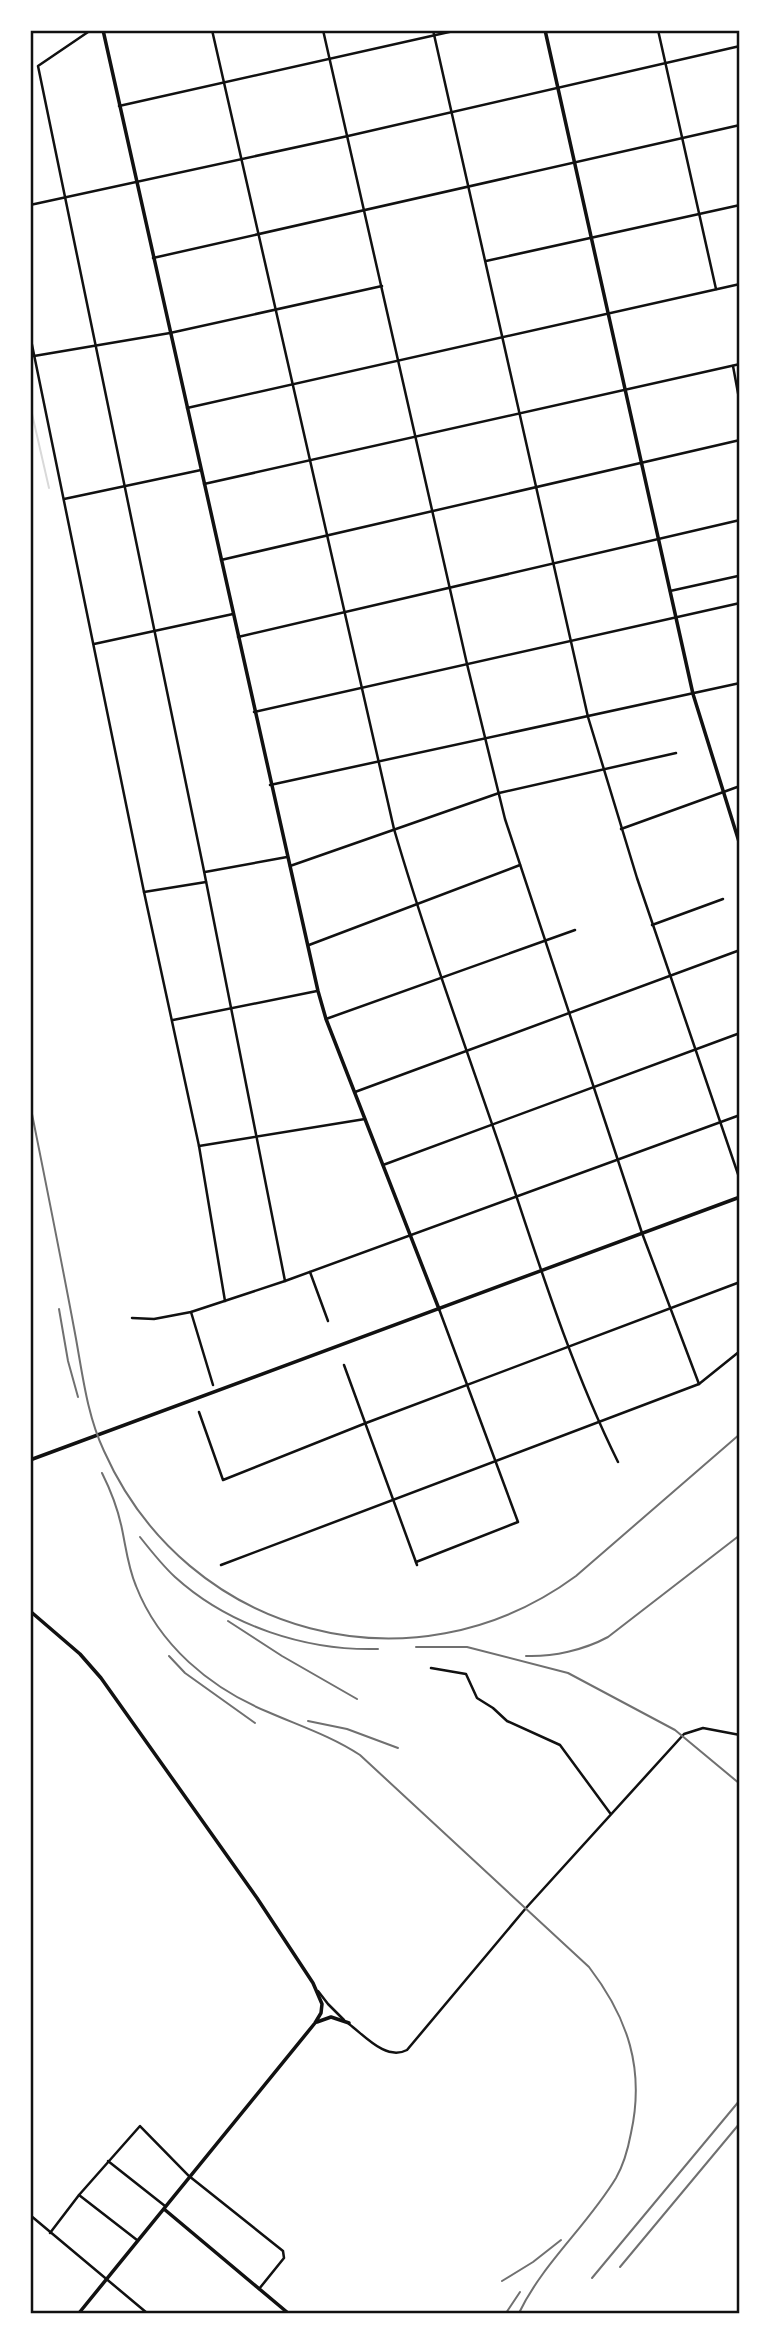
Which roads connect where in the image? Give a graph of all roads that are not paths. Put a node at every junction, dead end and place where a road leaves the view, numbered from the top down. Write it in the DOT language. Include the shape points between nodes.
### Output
graph roads {
  1 [pos="91,30"];
  2 [pos="114,30"];
  3 [pos="212,30"];
  4 [pos="323,30"];
  5 [pos="433,30"];
  6 [pos="458,30"];
  7 [pos="545,30"];
  8 [pos="658,30"];
  9 [pos="103,31"];
  10 [pos="435,35"];
  11 [pos="740,46"];
  12 [pos="330,59"];
  13 [pos="665,62"];
  14 [pos="224,83"];
  15 [pos="558,88"];
  16 [pos="119,106"];
  17 [pos="452,112"];
  18 [pos="740,125"];
  19 [pos="348,136"];
  20 [pos="682,138"];
  21 [pos="241,159"];
  22 [pos="575,163"];
  23 [pos="136,181"];
  24 [pos="469,187"];
  25 [pos="65,198"];
  26 [pos="30,205"];
  27 [pos="740,205"];
  28 [pos="365,210"];
  29 [pos="699,214"];
  30 [pos="258,234"];
  31 [pos="591,238"];
  32 [pos="153,258"];
  33 [pos="486,261"];
  34 [pos="740,284"];
  35 [pos="382,286"];
  36 [pos="716,289"];
  37 [pos="276,310"];
  38 [pos="608,313"];
  39 [pos="170,333"];
  40 [pos="30,335"];
  41 [pos="503,337"];
  42 [pos="96,344"];
  43 [pos="34,356"];
  44 [pos="400,360"];
  45 [pos="740,363"];
  46 [pos="733,365"];
  47 [pos="293,384"];
  48 [pos="625,389"];
  49 [pos="740,404"];
  50 [pos="187,408"];
  51 [pos="520,413"];
  52 [pos="417,436"];
  53 [pos="740,440"];
  54 [pos="310,460"];
  55 [pos="641,463"];
  56 [pos="201,470"];
  57 [pos="204,484"];
  58 [pos="124,486"];
  59 [pos="537,487"];
  60 [pos="64,499"];
  61 [pos="433,511"];
  62 [pos="740,520"];
  63 [pos="328,535"];
  64 [pos="658,539"];
  65 [pos="222,560"];
  66 [pos="554,563"];
  67 [pos="738,576"];
  68 [pos="450,587"];
  69 [pos="670,592"];
  70 [pos="740,603"];
  71 [pos="344,612"];
  72 [pos="233,614"];
  73 [pos="676,617"];
  74 [pos="153,631"];
  75 [pos="238,637"];
  76 [pos="571,640"];
  77 [pos="94,644"];
  78 [pos="467,664"];
  79 [pos="740,683"];
  80 [pos="363,686"];
  81 [pos="692,694"];
  82 [pos="254,712"];
  83 [pos="589,717"];
  84 [pos="485,740"];
  85 [pos="676,752"];
  86 [pos="377,763"];
  87 [pos="603,769"];
  88 [pos="270,785"];
  89 [pos="740,786"];
  90 [pos="723,792"];
  91 [pos="499,793"];
  92 [pos="394,829"];
  93 [pos="621,829"];
  94 [pos="740,845"];
  95 [pos="287,857"];
  96 [pos="520,865"];
  97 [pos="290,866"];
  98 [pos="205,872"];
  99 [pos="206,882"];
  100 [pos="144,892"];
  101 [pos="723,899"];
  102 [pos="416,904"];
  103 [pos="652,925"];
  104 [pos="575,930"];
  105 [pos="545,940"];
  106 [pos="309,945"];
  107 [pos="740,950"];
  108 [pos="670,976"];
  109 [pos="442,978"];
  110 [pos="318,991"];
  111 [pos="230,1009"];
  112 [pos="569,1013"];
  113 [pos="326,1019"];
  114 [pos="173,1020"];
  115 [pos="740,1032"];
  116 [pos="695,1049"];
  117 [pos="467,1051"];
  118 [pos="593,1086"];
  119 [pos="355,1092"];
  120 [pos="740,1115"];
  121 [pos="365,1119"];
  122 [pos="720,1122"];
  123 [pos="492,1123"];
  124 [pos="255,1137"];
  125 [pos="199,1146"];
  126 [pos="618,1160"];
  127 [pos="383,1165"];
  128 [pos="740,1180"];
  129 [pos="517,1197"];
  130 [pos="740,1197"];
  131 [pos="642,1233"];
  132 [pos="410,1234"];
  133 [pos="541,1271"];
  134 [pos="310,1272"];
  135 [pos="285,1281"];
  136 [pos="740,1282"];
  137 [pos="225,1301"];
  138 [pos="670,1308"];
  139 [pos="439,1309"];
  140 [pos="191,1312"];
  141 [pos="132,1318"];
  142 [pos="328,1321"];
  143 [pos="568,1346"];
  144 [pos="740,1351"];
  145 [pos="344,1365"];
  146 [pos="467,1384"];
  147 [pos="699,1384"];
  148 [pos="213,1385"];
  149 [pos="200,1412"];
  150 [pos="598,1422"];
  151 [pos="366,1423"];
  152 [pos="30,1460"];
  153 [pos="496,1462"];
  154 [pos="618,1462"];
  155 [pos="394,1499"];
  156 [pos="221,1565"];
  157 [pos="30,1611"];
  158 [pos="431,1668"];
  159 [pos="740,1735"];
  160 [pos="610,1814"];
  161 [pos="316,1989"];
  162 [pos="315,2023"];
  163 [pos="349,2023"];
  164 [pos="108,2161"];
  165 [pos="189,2176"];
  166 [pos="79,2195"];
  167 [pos="164,2207"];
  168 [pos="30,2215"];
  169 [pos="50,2233"];
  170 [pos="137,2240"];
  171 [pos="106,2279"];
  172 [pos="259,2289"];
  173 [pos="79,2313"];
  174 [pos="147,2313"];
  175 [pos="288,2313"];
  1 -- 25 [label="street" via="38,66"];
  2 -- 9 [label="street"];
  3 -- 14 [label="street"];
  4 -- 12 [label="street"];
  5 -- 10 [label="street"];
  6 -- 10 [label="street"];
  7 -- 15 [label="street"];
  8 -- 13 [label="street"];
  9 -- 16 [label="street"];
  10 -- 12 [label="street"];
  10 -- 17 [label="street"];
  11 -- 13 [label="street"];
  12 -- 14 [label="street"];
  12 -- 19 [label="street"];
  13 -- 15 [label="street"];
  13 -- 20 [label="street"];
  14 -- 16 [label="street"];
  14 -- 21 [label="street"];
  15 -- 17 [label="street"];
  15 -- 22 [label="street"];
  16 -- 23 [label="street"];
  17 -- 19 [label="street"];
  17 -- 24 [label="street"];
  18 -- 20 [label="street"];
  19 -- 21 [label="street"];
  19 -- 28 [label="street"];
  20 -- 22 [label="street"];
  20 -- 29 [label="street"];
  21 -- 23 [label="street"];
  21 -- 30 [label="street"];
  22 -- 24 [label="street"];
  22 -- 31 [label="street"];
  23 -- 25 [label="street"];
  23 -- 32 [label="street"];
  24 -- 28 [label="street"];
  24 -- 33 [label="street"];
  25 -- 26 [label="street"];
  25 -- 42 [label="street"];
  27 -- 29 [label="street"];
  28 -- 30 [label="street"];
  28 -- 35 [label="street"];
  29 -- 31 [label="street"];
  29 -- 36 [label="street"];
  30 -- 32 [label="street"];
  30 -- 37 [label="street"];
  31 -- 33 [label="street"];
  31 -- 38 [label="street"];
  32 -- 39 [label="street"];
  33 -- 41 [label="street"];
  34 -- 36 [label="street"];
  35 -- 37 [label="street"];
  35 -- 44 [label="street"];
  36 -- 38 [label="street"];
  37 -- 39 [label="street"];
  37 -- 47 [label="street"];
  38 -- 41 [label="street"];
  38 -- 48 [label="street"];
  39 -- 42 [label="street"];
  39 -- 50 [label="street"];
  40 -- 43 [label="street"];
  41 -- 44 [label="street"];
  41 -- 51 [label="street"];
  42 -- 43 [label="street"];
  42 -- 58 [label="street"];
  43 -- 60 [label="street"];
  44 -- 47 [label="street"];
  44 -- 52 [label="street"];
  45 -- 46 [label="street"];
  46 -- 48 [label="street"];
  46 -- 49 [label="street"];
  47 -- 50 [label="street"];
  47 -- 54 [label="street"];
  48 -- 51 [label="street"];
  48 -- 55 [label="street"];
  50 -- 56 [label="street"];
  51 -- 52 [label="street"];
  51 -- 59 [label="street"];
  52 -- 54 [label="street"];
  52 -- 61 [label="street"];
  53 -- 55 [label="street"];
  54 -- 57 [label="street"];
  54 -- 63 [label="street"];
  55 -- 59 [label="street"];
  55 -- 64 [label="street"];
  56 -- 57 [label="street"];
  56 -- 58 [label="street"];
  57 -- 65 [label="street"];
  58 -- 60 [label="street"];
  58 -- 74 [label="street"];
  59 -- 61 [label="street"];
  59 -- 66 [label="street"];
  60 -- 77 [label="street"];
  61 -- 63 [label="street"];
  61 -- 68 [label="street"];
  62 -- 64 [label="street"];
  63 -- 65 [label="street"];
  63 -- 71 [label="street"];
  64 -- 66 [label="street"];
  64 -- 69 [label="street"];
  65 -- 72 [label="street"];
  66 -- 68 [label="street"];
  66 -- 76 [label="street"];
  67 -- 69 [label="street"];
  68 -- 71 [label="street"];
  68 -- 78 [label="street"];
  69 -- 73 [label="street"];
  70 -- 73 [label="street"];
  71 -- 75 [label="street"];
  71 -- 80 [label="street"];
  72 -- 74 [label="street"];
  72 -- 75 [label="street"];
  73 -- 76 [label="street"];
  73 -- 81 [label="street"];
  74 -- 77 [label="street"];
  74 -- 98 [label="street"];
  75 -- 82 [label="street"];
  76 -- 78 [label="street"];
  76 -- 83 [label="street"];
  77 -- 100 [label="street"];
  78 -- 80 [label="street"];
  78 -- 84 [label="street"];
  79 -- 81 [label="street"];
  80 -- 82 [label="street"];
  80 -- 86 [label="street"];
  81 -- 83 [label="street"];
  81 -- 90 [label="street"];
  82 -- 88 [label="street"];
  83 -- 84 [label="street"];
  83 -- 87 [label="street"];
  84 -- 86 [label="street"];
  84 -- 91 [label="street"];
  85 -- 87 [label="street"];
  86 -- 88 [label="street"];
  86 -- 92 [label="street"];
  87 -- 91 [label="street"];
  87 -- 93 [label="street"];
  88 -- 95 [label="street"];
  89 -- 90 [label="street"];
  90 -- 93 [label="street"];
  90 -- 94 [label="street"];
  91 -- 92 [label="street"];
  91 -- 96 [label="street"];
  92 -- 97 [label="street"];
  92 -- 102 [label="street"];
  93 -- 103 [label="street"];
  95 -- 97 [label="street"];
  95 -- 98 [label="street"];
  96 -- 102 [label="street"];
  96 -- 105 [label="street"];
  97 -- 106 [label="street"];
  98 -- 99 [label="street"];
  99 -- 100 [label="street"];
  99 -- 111 [label="street"];
  100 -- 114 [label="street"];
  101 -- 103 [label="street"];
  102 -- 106 [label="street"];
  102 -- 109 [label="street"];
  103 -- 108 [label="street"];
  104 -- 105 [label="street"];
  105 -- 109 [label="street"];
  105 -- 112 [label="street"];
  106 -- 110 [label="street"];
  107 -- 108 [label="street"];
  108 -- 112 [label="street"];
  108 -- 116 [label="street"];
  109 -- 113 [label="street"];
  109 -- 117 [label="street"];
  110 -- 111 [label="street"];
  110 -- 113 [label="street"];
  111 -- 114 [label="street"];
  111 -- 124 [label="street"];
  112 -- 117 [label="street"];
  112 -- 118 [label="street"];
  113 -- 119 [label="street"];
  114 -- 125 [label="street"];
  115 -- 116 [label="street"];
  116 -- 118 [label="street"];
  116 -- 122 [label="street"];
  117 -- 119 [label="street"];
  117 -- 123 [label="street"];
  118 -- 123 [label="street"];
  118 -- 126 [label="street"];
  119 -- 121 [label="street"];
  120 -- 122 [label="street"];
  121 -- 124 [label="street"];
  121 -- 127 [label="street"];
  122 -- 126 [label="street"];
  122 -- 128 [label="street"];
  123 -- 127 [label="street"];
  123 -- 129 [label="street"];
  124 -- 125 [label="street"];
  124 -- 135 [label="street"];
  125 -- 137 [label="street"];
  126 -- 129 [label="street"];
  126 -- 131 [label="street"];
  127 -- 132 [label="street"];
  129 -- 132 [label="street"];
  129 -- 133 [label="street"];
  130 -- 131 [label="street"];
  131 -- 133 [label="street"];
  131 -- 138 [label="street"];
  132 -- 134 [label="street"];
  132 -- 139 [label="street"];
  133 -- 139 [label="street"];
  133 -- 143 [label="street"];
  134 -- 135 [label="street"];
  134 -- 142 [label="street"];
  135 -- 137 [label="street"];
  136 -- 138 [label="street"];
  137 -- 140 [label="street"];
  138 -- 143 [label="street"];
  138 -- 147 [label="street"];
  139 -- 146 [label="street"];
  139 -- 152 [label="street"];
  140 -- 141 [label="street"];
  140 -- 148 [label="street"];
  143 -- 146 [label="street"];
  143 -- 150 [label="street"];
  144 -- 147 [label="street"];
  145 -- 151 [label="street"];
  146 -- 151 [label="street"];
  146 -- 153 [label="street"];
  147 -- 150 [label="street"];
  149 -- 151 [label="street" via="223,1480"];
  150 -- 153 [label="street"];
  150 -- 154 [label="street"];
  151 -- 155 [label="street"];
  153 -- 155 [label="street"];
  153 -- 155 [label="street" via="518,1522 417,1564"];
  155 -- 156 [label="street"];
  157 -- 161 [label="street" via="101,1678"];
  158 -- 160 [label="street" via="466,1674 477,1698 507,1721 560,1745"];
  159 -- 160 [label="street" via="703,1728 689,1731"];
  160 -- 163 [label="street" via="410,2047 399,2054 383,2049"];
  161 -- 162 [label="street" via="322,2007"];
  161 -- 163 [label="street"];
  162 -- 163 [label="street" via="331,2017"];
  162 -- 165 [label="street"];
  164 -- 165 [label="street" via="140,2126"];
  164 -- 166 [label="street"];
  164 -- 167 [label="street"];
  165 -- 167 [label="street"];
  165 -- 172 [label="street" via="284,2253"];
  166 -- 169 [label="street"];
  166 -- 170 [label="street"];
  167 -- 170 [label="street"];
  167 -- 172 [label="street"];
  168 -- 169 [label="street"];
  169 -- 171 [label="street"];
  170 -- 171 [label="street"];
  171 -- 173 [label="street"];
  171 -- 174 [label="street"];
  172 -- 175 [label="street"];
}
